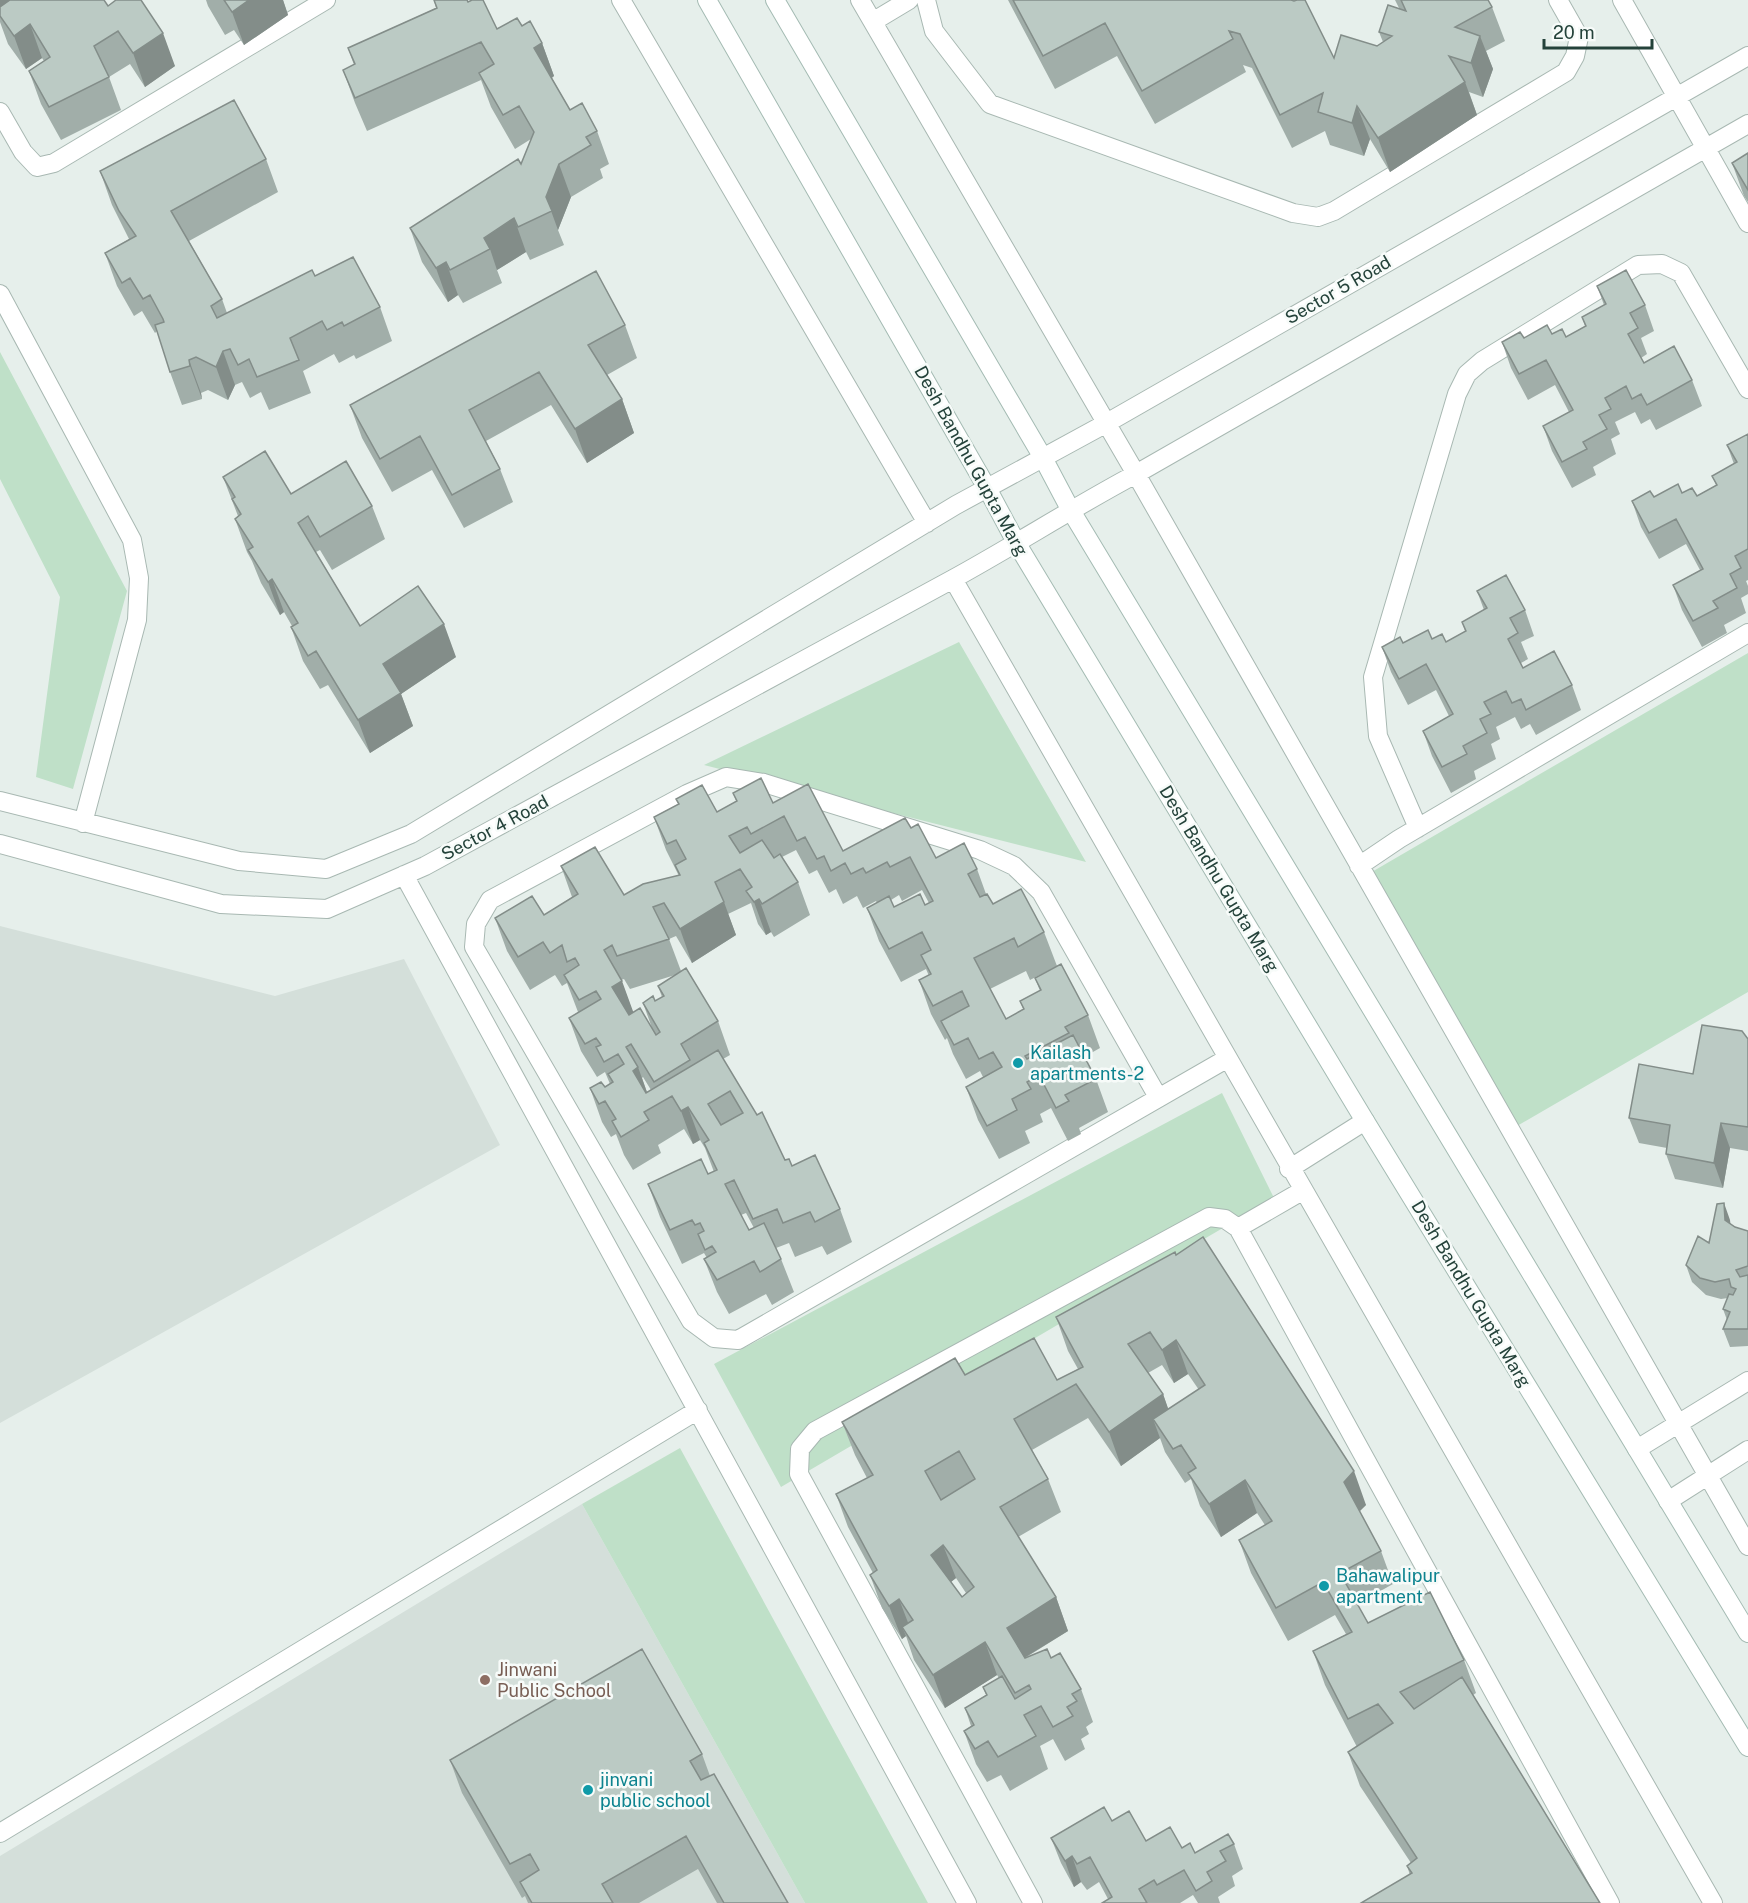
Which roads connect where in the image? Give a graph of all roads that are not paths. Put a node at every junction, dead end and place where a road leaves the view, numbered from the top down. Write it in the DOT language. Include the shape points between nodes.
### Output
graph roads {
  1 [pos="326,0"];
  2 [pos="621,0"];
  3 [pos="707,0"];
  4 [pos="776,0"];
  5 [pos="860,0"];
  6 [pos="909,0"];
  7 [pos="926,0"];
  8 [pos="1558,0"];
  9 [pos="1622,0"];
  10 [pos="874,21"];
  11 [pos="1748,57"];
  12 [pos="1677,96"];
  13 [pos="0,112"];
  14 [pos="1748,124"];
  15 [pos="1705,149"];
  16 [pos="1748,223"];
  17 [pos="0,294"];
  18 [pos="1748,389"];
  19 [pos="1105,424"];
  20 [pos="1042,456"];
  21 [pos="1136,474"];
  22 [pos="987,488"];
  23 [pos="1070,509"];
  24 [pos="927,523"];
  25 [pos="1017,544"];
  26 [pos="953,579"];
  27 [pos="1748,633"];
  28 [pos="0,801"];
  29 [pos="83,823"];
  30 [pos="1418,828"];
  31 [pos="0,844"];
  32 [pos="1359,866"];
  33 [pos="404,875"];
  34 [pos="1228,1058"];
  35 [pos="1158,1097"];
  36 [pos="1365,1121"];
  37 [pos="1290,1169"];
  38 [pos="1302,1191"];
  39 [pos="1238,1228"];
  40 [pos="1748,1381"];
  41 [pos="698,1410"];
  42 [pos="1677,1424"];
  43 [pos="1637,1449"];
  44 [pos="1748,1450"];
  45 [pos="1706,1475"];
  46 [pos="1668,1501"];
  47 [pos="1748,1546"];
  48 [pos="1748,1633"];
  49 [pos="1748,1747"];
  50 [pos="0,1833"];
  51 [pos="967,1903"];
  52 [pos="1033,1903"];
  53 [pos="1610,1903"];
  54 [pos="1713,1903"];
  1 -- 13 [label="street" via="54,163 37,167 23,152"];
  2 -- 24 [label="street"];
  3 -- 22 [label="street, Desh Bandhu Gupta Marg"];
  4 -- 20 [label="street"];
  5 -- 10 [label="street"];
  6 -- 10 [label="street"];
  7 -- 8 [label="street" via="934,31 990,104 1293,213 1318,218 1566,72 1579,37"];
  9 -- 12 [label="street"];
  10 -- 19 [label="street"];
  11 -- 12 [label="street, Sector 5 Road"];
  12 -- 15 [label="street"];
  12 -- 19 [label="street, Sector 5 Road"];
  14 -- 15 [label="street"];
  15 -- 16 [label="street"];
  15 -- 21 [label="street"];
  17 -- 29 [label="street" via="132,540 139,578 137,620"];
  18 -- 30 [label="street" via="1681,273 1662,264 1638,265 1467,374 1457,394 1373,677 1378,736"];
  19 -- 20 [label="street, Sector 5 Road"];
  19 -- 21 [label="street"];
  20 -- 22 [label="street, Sector 5 Road"];
  20 -- 23 [label="street"];
  21 -- 23 [label="street"];
  21 -- 32 [label="street"];
  22 -- 24 [label="street, Sector 5 Road"];
  22 -- 25 [label="street, Desh Bandhu Gupta Marg"];
  23 -- 25 [label="street"];
  23 -- 43 [label="street"];
  24 -- 29 [label="street, Sector 4 Road" via="411,834 326,869 239,861"];
  25 -- 26 [label="street"];
  25 -- 36 [label="street, Desh Bandhu Gupta Marg"];
  26 -- 33 [label="street, Sector 4 Road"];
  26 -- 34 [label="street"];
  27 -- 30 [label="street"];
  28 -- 29 [label="street, Sector 4 Road"];
  30 -- 32 [label="street"];
  31 -- 33 [label="street, Sector 4 Road" via="221,904 327,909"];
  32 -- 42 [label="street"];
  33 -- 41 [label="street"];
  34 -- 35 [label="street"];
  34 -- 37 [label="street"];
  35 -- 35 [label="street" via="738,1340 714,1338 690,1322 509,1008 474,947 476,924 490,900 687,794 726,777 764,783 980,850 1014,866 1041,892"];
  36 -- 37 [label="street"];
  36 -- 49 [label="street, Desh Bandhu Gupta Marg"];
  37 -- 38 [label="street"];
  38 -- 39 [label="street"];
  38 -- 54 [label="street"];
  39 -- 52 [label="street" via="1225,1219 1209,1217 815,1431 801,1449 799,1474"];
  39 -- 53 [label="street"];
  40 -- 42 [label="street"];
  41 -- 50 [label="street"];
  41 -- 51 [label="street"];
  42 -- 43 [label="street"];
  42 -- 45 [label="street"];
  43 -- 46 [label="street"];
  44 -- 45 [label="street"];
  45 -- 46 [label="street"];
  45 -- 47 [label="street"];
  46 -- 48 [label="street"];
}
